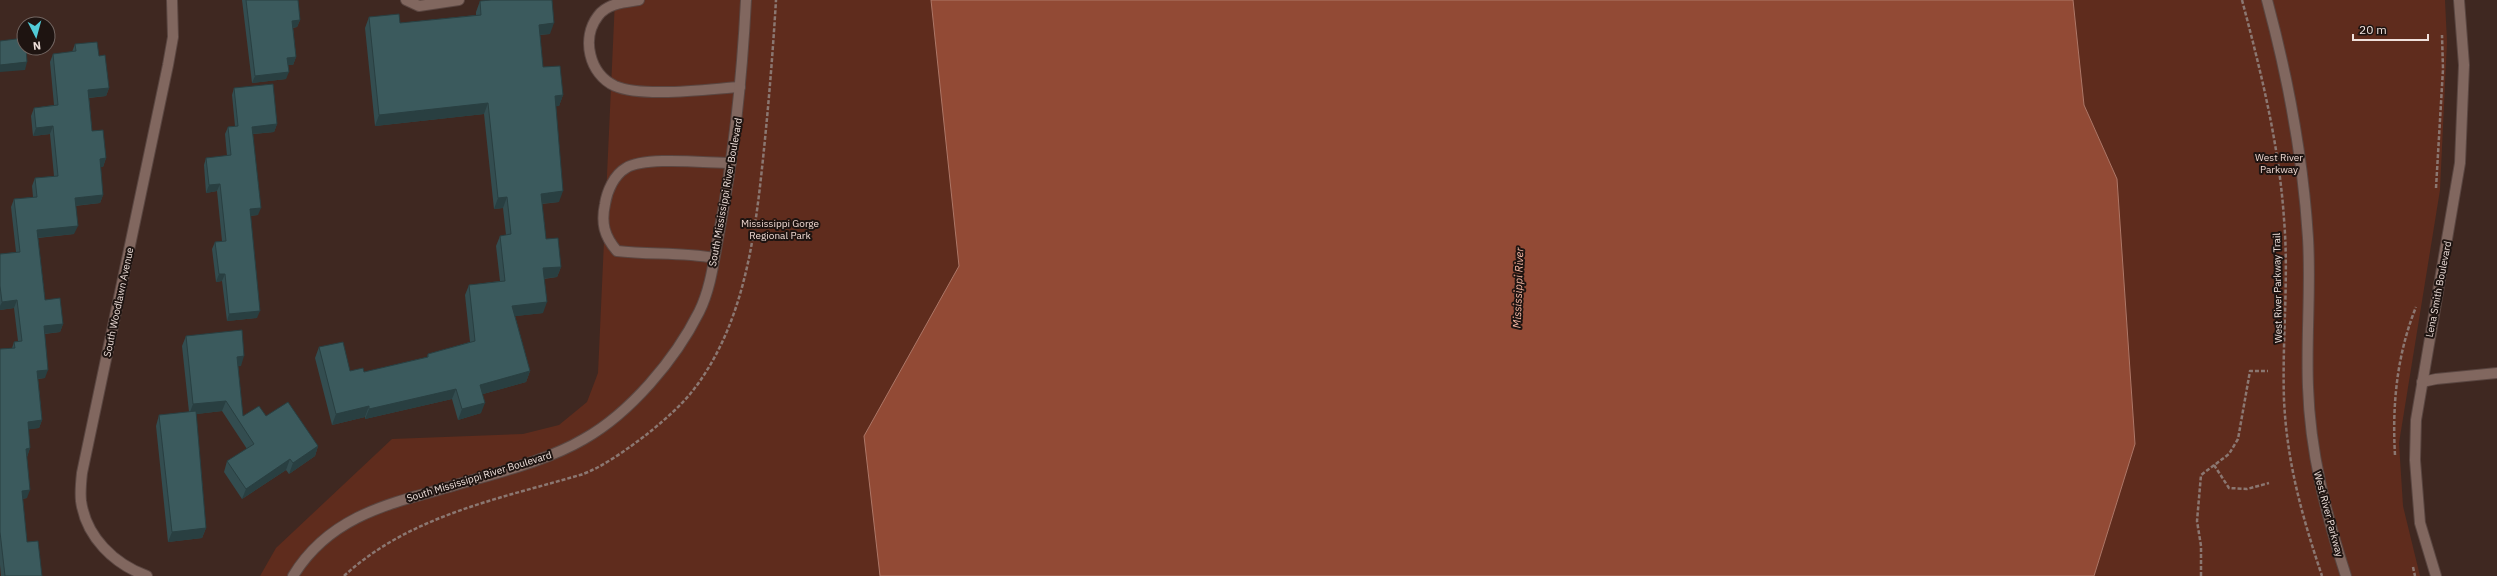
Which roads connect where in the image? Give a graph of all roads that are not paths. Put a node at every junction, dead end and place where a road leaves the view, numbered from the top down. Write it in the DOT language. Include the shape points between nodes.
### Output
graph roads {
  1 [pos="172,0"];
  2 [pos="406,0"];
  3 [pos="459,0"];
  4 [pos="640,0"];
  5 [pos="746,0"];
  6 [pos="2267,0"];
  7 [pos="2459,0"];
  8 [pos="740,87"];
  9 [pos="731,163"];
  10 [pos="714,258"];
  11 [pos="2497,373"];
  12 [pos="2422,382"];
  13 [pos="147,576"];
  14 [pos="293,576"];
  15 [pos="2346,576"];
  16 [pos="2436,576"];
  1 -- 13 [label="street, South Woodlawn Avenue" via="173,37 168,65 82,473 81,501 94,536 117,561"];
  2 -- 3 [label="street" via="419,6"];
  4 -- 8 [label="street" via="615,4 598,15 588,36 590,56 602,78 616,86 647,91"];
  5 -- 8 [label="street, South Mississippi River Boulevard"];
  6 -- 15 [label="street, West River Parkway" via="2285,68 2296,125 2307,229 2310,284 2308,386 2315,458 2322,496"];
  7 -- 12 [label="street, Lena Smith Boulevard" via="2464,65 2460,163"];
  8 -- 9 [label="street, South Mississippi River Boulevard"];
  9 -- 10 [label="street, South Mississippi River Boulevard"];
  9 -- 10 [label="street" via="640,162 625,168 613,181 605,203 602,224 608,241 617,251 694,254"];
  10 -- 14 [label="street, South Mississippi River Boulevard" via="699,311 680,343 634,401 615,418 584,439 549,455 380,506 348,522 322,542 301,563"];
  11 -- 12 [label="street"];
  12 -- 16 [label="street, Lena Smith Boulevard" via="2416,420 2415,460 2420,523"];
}
